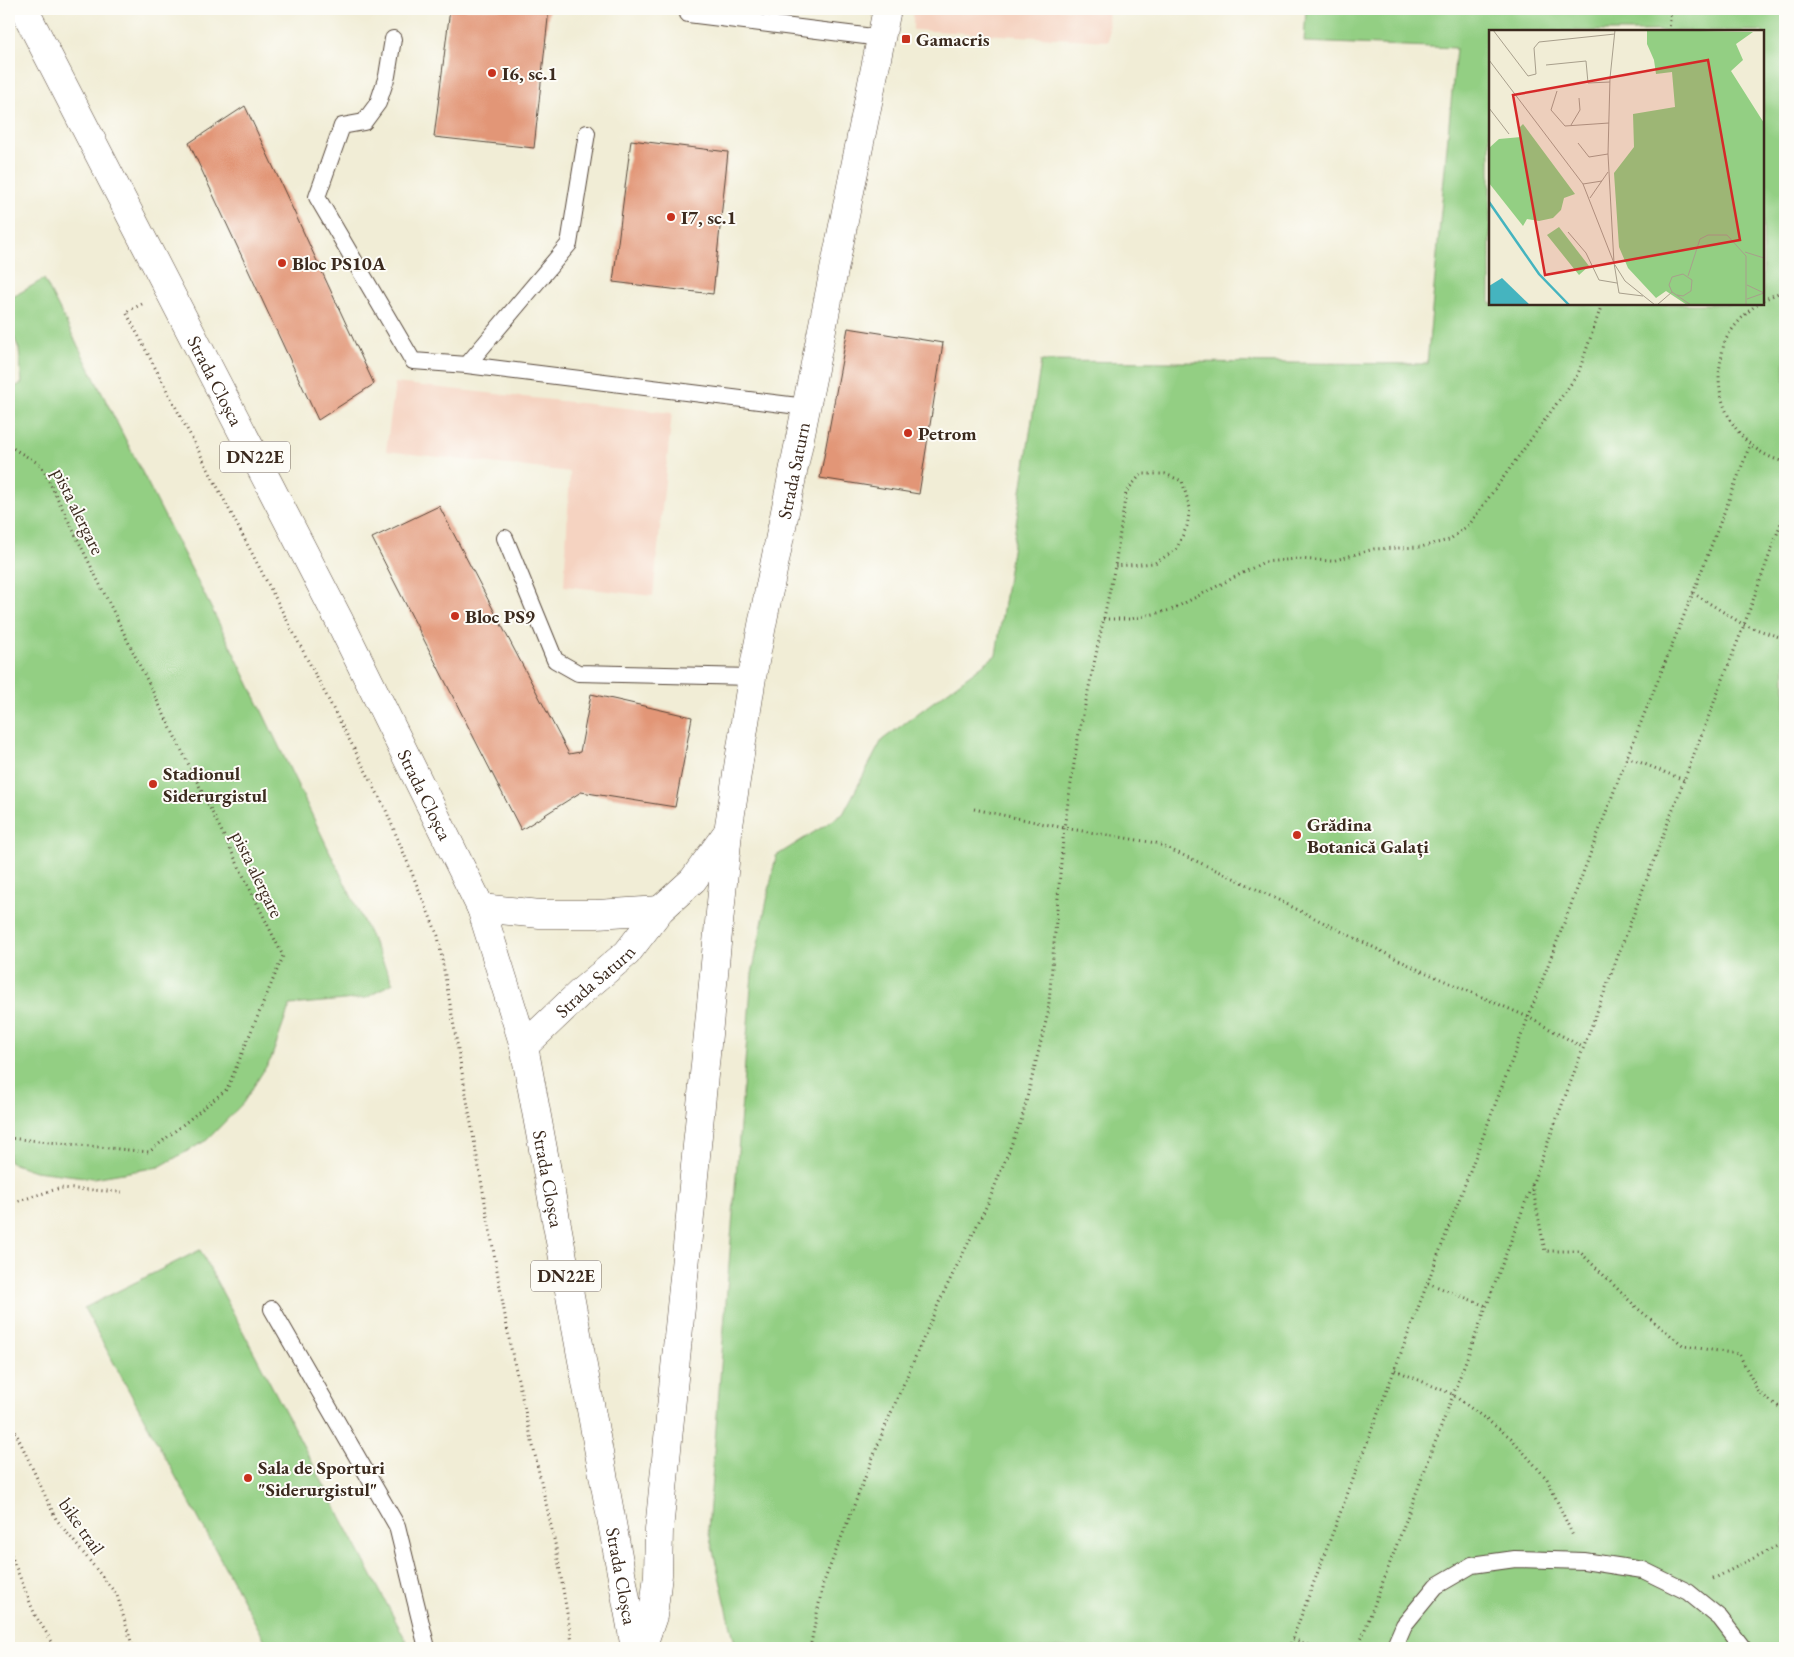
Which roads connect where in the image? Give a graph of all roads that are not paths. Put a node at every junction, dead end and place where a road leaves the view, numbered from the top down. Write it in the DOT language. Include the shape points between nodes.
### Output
graph roads {
  1 [pos="24,9"];
  2 [pos="689,9"];
  3 [pos="887,9"];
  4 [pos="880,38"];
  5 [pos="393,39"];
  6 [pos="587,132"];
  7 [pos="467,365"];
  8 [pos="806,407"];
  9 [pos="505,538"];
  10 [pos="752,677"];
  11 [pos="728,832"];
  12 [pos="481,908"];
  13 [pos="660,910"];
  14 [pos="524,1046"];
  15 [pos="272,1309"];
  16 [pos="427,1648"];
  17 [pos="635,1648"];
  18 [pos="642,1648"];
  19 [pos="1394,1648"];
  20 [pos="1743,1648"];
  1 -- 12 [label="street, Strada Cloșca / DN22E" via="339,620"];
  2 -- 4 [label="lane" via="688,14"];
  3 -- 4 [label="street, Strada Saturn"];
  4 -- 8 [label="street, Strada Saturn"];
  5 -- 7 [label="lane" via="388,76 378,103 364,122 342,126 317,197 413,361"];
  6 -- 7 [label="lane" via="569,244"];
  7 -- 8 [label="lane"];
  8 -- 10 [label="street, Strada Saturn"];
  9 -- 10 [label="lane" via="555,660 578,673"];
  10 -- 11 [label="street, Strada Saturn"];
  11 -- 13 [label="street, Strada Saturn" via="693,880"];
  11 -- 18 [label="street" via="660,1520 658,1575 653,1616"];
  12 -- 13 [label="street, Strada Saturn" via="559,914"];
  12 -- 14 [label="street, Strada Cloșca / DN22E"];
  13 -- 14 [label="street, Strada Saturn" via="627,953"];
  14 -- 17 [label="street, Strada Cloșca / DN22E"];
  15 -- 16 [label="lane" via="397,1526"];
  19 -- 20 [label="lane" via="1404,1625 1436,1586 1472,1565 1515,1559 1584,1561 1643,1570 1688,1592 1720,1618"];
}
